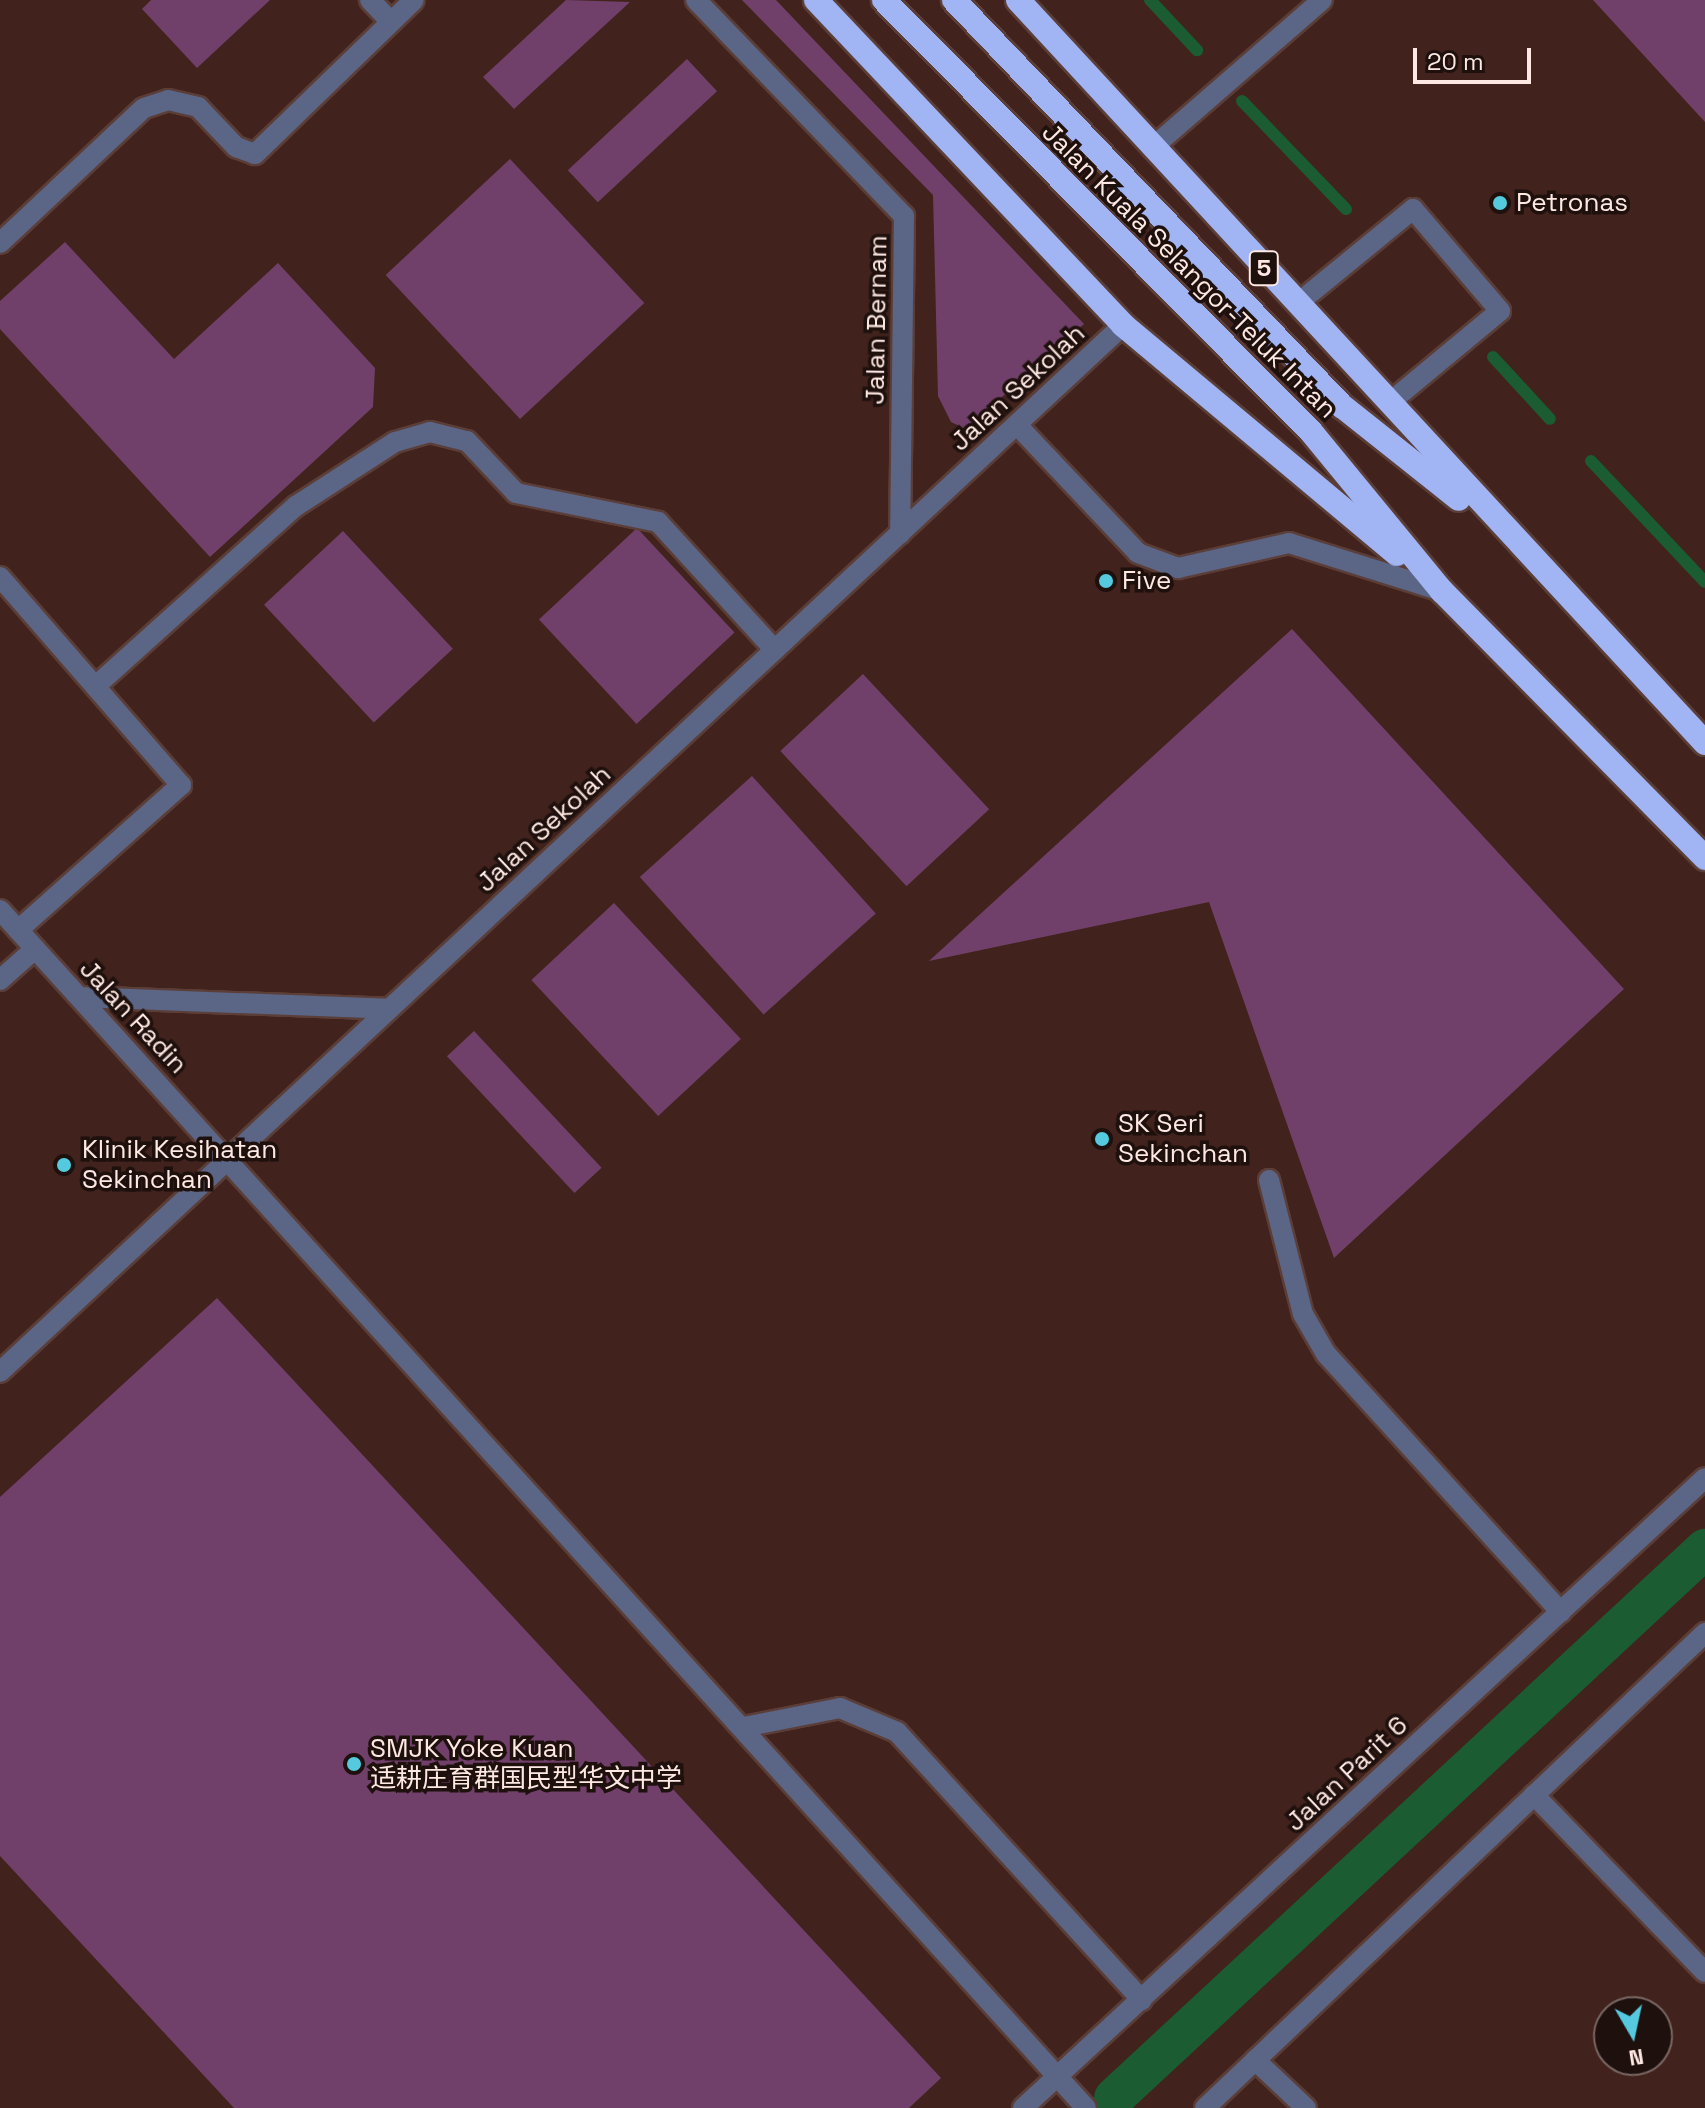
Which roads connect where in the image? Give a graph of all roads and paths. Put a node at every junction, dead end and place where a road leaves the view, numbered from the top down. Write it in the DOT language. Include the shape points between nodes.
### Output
graph roads {
  1 [pos="370,0"];
  2 [pos="414,0"];
  3 [pos="696,0"];
  4 [pos="816,0"];
  5 [pos="884,0"];
  6 [pos="954,0"];
  7 [pos="1018,0"];
  8 [pos="1322,0"];
  9 [pos="391,22"];
  10 [pos="1152,148"];
  11 [pos="0,243"];
  12 [pos="1297,304"];
  13 [pos="1123,325"];
  14 [pos="1389,403"];
  15 [pos="1017,425"];
  16 [pos="900,534"];
  17 [pos="1508,538"];
  18 [pos="0,577"];
  19 [pos="1442,591"];
  20 [pos="775,650"];
  21 [pos="98,684"];
  22 [pos="1705,743"];
  23 [pos="1705,858"];
  24 [pos="0,910"];
  25 [pos="18,930"];
  26 [pos="35,949"];
  27 [pos="0,980"];
  28 [pos="80,997"];
  29 [pos="389,1009"];
  30 [pos="229,1158"];
  31 [pos="1269,1180"];
  32 [pos="0,1372"];
  33 [pos="1705,1478"];
  34 [pos="1561,1612"];
  35 [pos="1705,1633"];
  36 [pos="744,1727"];
  37 [pos="1534,1795"];
  38 [pos="1705,1972"];
  39 [pos="1142,2000"];
  40 [pos="1255,2060"];
  41 [pos="1059,2075"];
  42 [pos="1023,2108"];
  43 [pos="1086,2108"];
  44 [pos="1205,2108"];
  45 [pos="1306,2108"];
  1 -- 9 [label="street"];
  2 -- 9 [label="street"];
  3 -- 16 [label="street, Jalan Bernam" via="904,216"];
  4 -- 13 [label="highway, Jalan Kuala Selangor-Teluk Intan"];
  5 -- 19 [label="highway, Jalan Kuala Selangor-Teluk Intan" via="1312,433"];
  6 -- 17 [label="highway, Jalan Kuala Selangor-Teluk Intan / 5" via="1342,406"];
  7 -- 10 [label="highway, Jalan Kuala Selangor-Teluk Intan / 5"];
  8 -- 10 [label="street"];
  9 -- 11 [label="street" via="255,154 236,147 198,107 168,100 144,108"];
  10 -- 12 [label="highway, Jalan Kuala Selangor-Teluk Intan / 5"];
  12 -- 14 [label="highway, Jalan Kuala Selangor-Teluk Intan / 5"];
  12 -- 14 [label="street" via="1413,209 1500,311"];
  13 -- 15 [label="street, Jalan Sekolah"];
  13 -- 19 [label="highway, Jalan Kuala Selangor-Teluk Intan"];
  14 -- 17 [label="highway, Jalan Kuala Selangor-Teluk Intan / 5"];
  15 -- 16 [label="street, Jalan Sekolah"];
  15 -- 19 [label="street" via="1138,553 1178,568 1289,543"];
  16 -- 20 [label="street, Jalan Sekolah"];
  17 -- 22 [label="highway, Jalan Kuala Selangor-Teluk Intan / 5"];
  18 -- 21 [label="street"];
  19 -- 23 [label="highway, Jalan Kuala Selangor-Teluk Intan"];
  20 -- 21 [label="street" via="658,522 516,493 467,441 430,432 395,442 296,506"];
  20 -- 29 [label="street, Jalan Sekolah"];
  21 -- 25 [label="street" via="181,785"];
  24 -- 25 [label="street, Jalan Radin"];
  25 -- 26 [label="street, Jalan Radin"];
  26 -- 27 [label="street"];
  26 -- 28 [label="street, Jalan Radin"];
  28 -- 29 [label="street"];
  28 -- 30 [label="street, Jalan Radin"];
  29 -- 30 [label="street, Jalan Sekolah"];
  30 -- 32 [label="street, Jalan Sekolah"];
  30 -- 36 [label="street, Jalan Radin"];
  31 -- 34 [label="street" via="1303,1314 1326,1354"];
  33 -- 34 [label="street, Jalan Parit 6"];
  34 -- 39 [label="street, Jalan Parit 6"];
  35 -- 37 [label="street"];
  36 -- 39 [label="street" via="840,1708 897,1732"];
  36 -- 41 [label="street, Jalan Radin"];
  37 -- 38 [label="street"];
  37 -- 40 [label="street"];
  39 -- 41 [label="street, Jalan Parit 6"];
  40 -- 44 [label="street"];
  40 -- 45 [label="street"];
  41 -- 42 [label="street, Jalan Parit 6"];
  41 -- 43 [label="street, Jalan Radin"];
}
